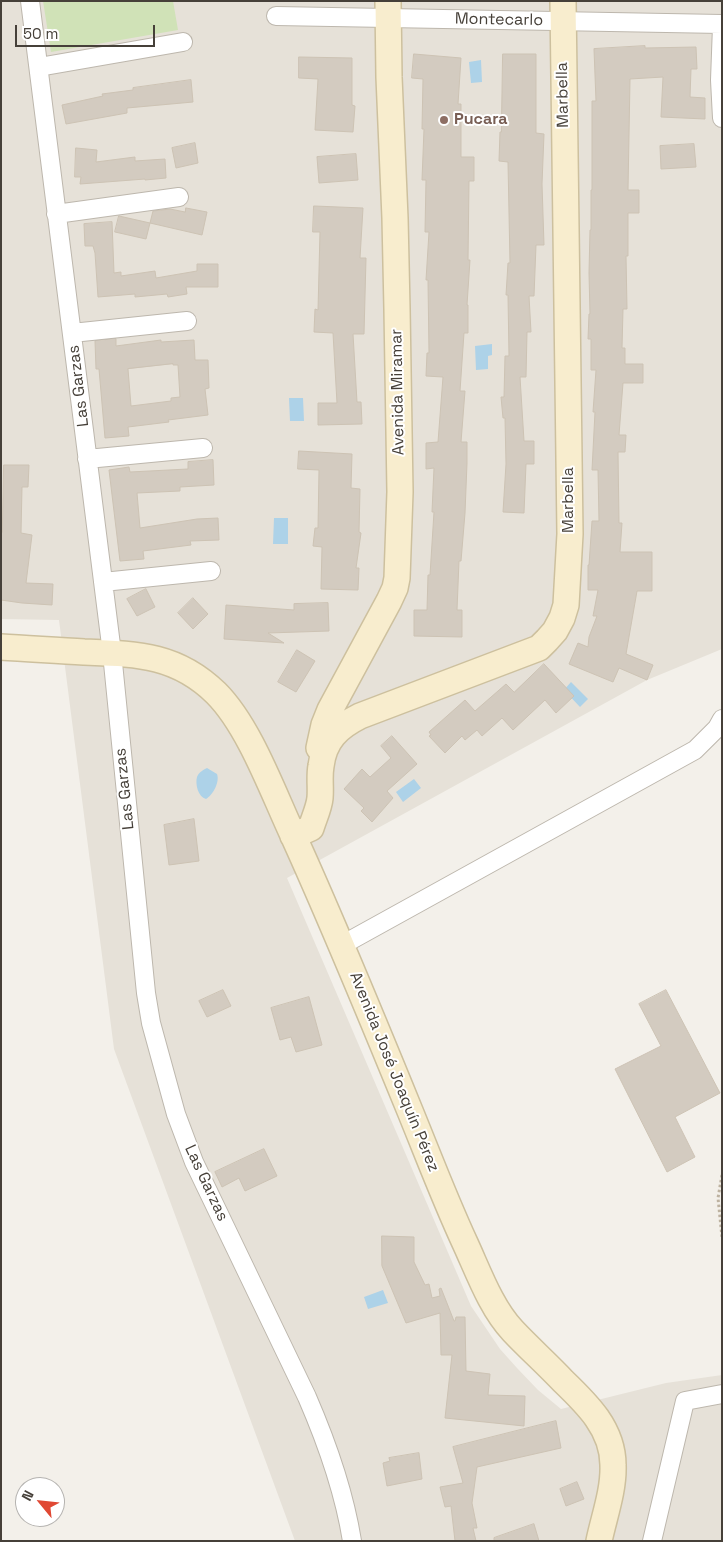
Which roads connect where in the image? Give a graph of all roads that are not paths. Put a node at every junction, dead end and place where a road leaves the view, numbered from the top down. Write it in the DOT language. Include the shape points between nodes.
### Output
graph roads {
  1 [pos="30,1"];
  2 [pos="388,10"];
  3 [pos="563,11"];
  4 [pos="276,16"];
  5 [pos="722,25"];
  6 [pos="183,42"];
  7 [pos="39,67"];
  8 [pos="721,80"];
  9 [pos="722,118"];
  10 [pos="179,198"];
  11 [pos="56,214"];
  12 [pos="187,321"];
  13 [pos="72,333"];
  14 [pos="203,448"];
  15 [pos="87,459"];
  16 [pos="211,571"];
  17 [pos="103,582"];
  18 [pos="1,647"];
  19 [pos="112,653"];
  20 [pos="722,719"];
  21 [pos="321,765"];
  22 [pos="293,836"];
  23 [pos="342,945"];
  24 [pos="722,1394"];
  25 [pos="352,1541"];
  26 [pos="599,1541"];
  27 [pos="652,1541"];
  1 -- 7 [label="street, Las Garzas"];
  2 -- 3 [label="street, Montecarlo"];
  2 -- 4 [label="street, Montecarlo"];
  2 -- 21 [label="street, Avenida Miramar" via="398,309 400,492 397,578 389,601 324,725 319,745"];
  3 -- 5 [label="street, Montecarlo"];
  3 -- 21 [label="street, Marbella" via="570,534 564,612 555,631 539,648 344,724 328,744"];
  5 -- 8 [label="street"];
  6 -- 7 [label="street"];
  7 -- 11 [label="street, Las Garzas"];
  8 -- 9 [label="street"];
  10 -- 11 [label="street"];
  11 -- 13 [label="street, Las Garzas"];
  12 -- 13 [label="street"];
  13 -- 15 [label="street, Las Garzas"];
  14 -- 15 [label="street"];
  15 -- 17 [label="street, Las Garzas"];
  16 -- 17 [label="street"];
  17 -- 19 [label="street, Las Garzas"];
  18 -- 19 [label="street, Avenida José Joaquín Pérez"];
  19 -- 22 [label="street, Avenida José Joaquín Pérez" via="138,654 163,660 192,674 216,693 258,759"];
  19 -- 25 [label="street, Las Garzas" via="151,1023 176,1114 194,1162 318,1423 345,1506"];
  20 -- 23 [label="street" via="695,750"];
  21 -- 22 [label="street, Marbella" via="320,799 311,828"];
  22 -- 23 [label="street, Avenida José Joaquín Pérez"];
  23 -- 26 [label="street, Avenida José Joaquín Pérez" via="459,1231 494,1303 511,1329 590,1407 607,1436 613,1465"];
  24 -- 27 [label="street" via="685,1400"];
}
